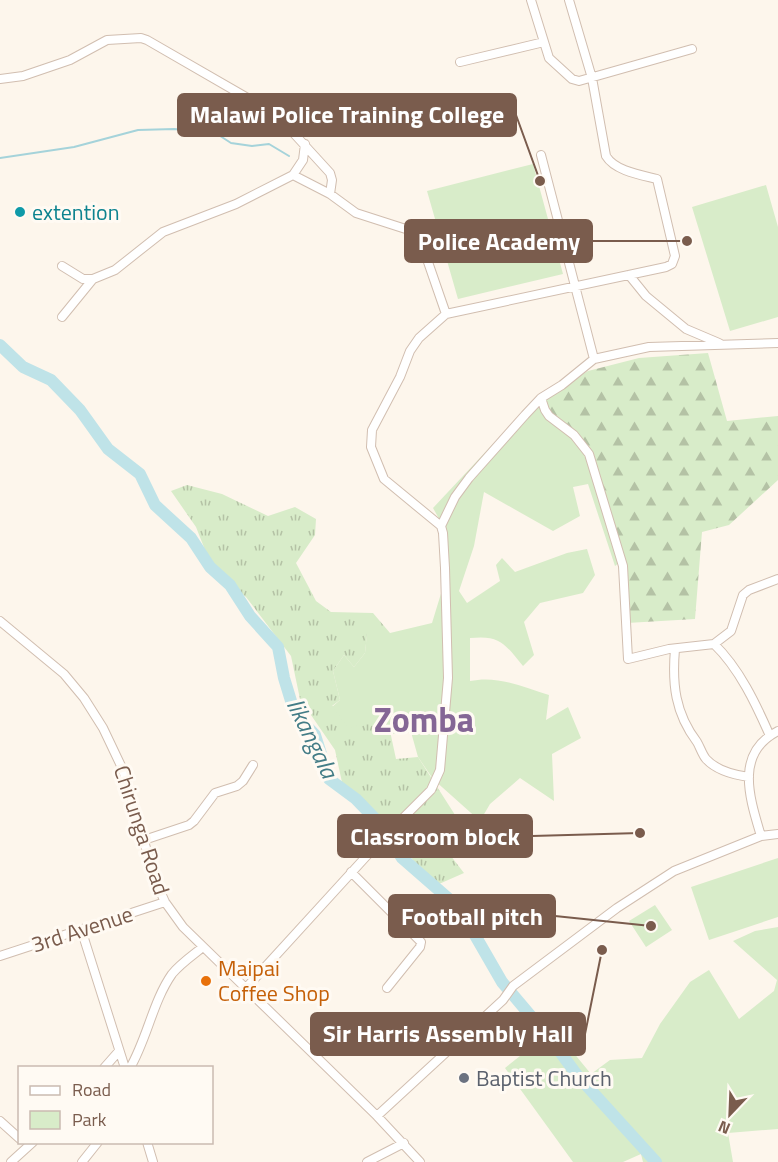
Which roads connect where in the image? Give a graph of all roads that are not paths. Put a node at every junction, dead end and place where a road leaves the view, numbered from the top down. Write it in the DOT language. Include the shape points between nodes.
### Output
graph roads {
  1 [pos="531,0"];
  2 [pos="569,0"];
  3 [pos="544,42"];
  4 [pos="692,49"];
  5 [pos="460,62"];
  6 [pos="592,78"];
  7 [pos="0,79"];
  8 [pos="305,144"];
  9 [pos="541,155"];
  10 [pos="293,175"];
  11 [pos="330,194"];
  12 [pos="62,266"];
  13 [pos="629,275"];
  14 [pos="93,279"];
  15 [pos="576,287"];
  16 [pos="446,314"];
  17 [pos="62,317"];
  18 [pos="778,344"];
  19 [pos="725,345"];
  20 [pos="594,359"];
  21 [pos="541,398"];
  22 [pos="441,526"];
  23 [pos="778,579"];
  24 [pos="0,621"];
  25 [pos="714,644"];
  26 [pos="675,648"];
  27 [pos="774,733"];
  28 [pos="253,765"];
  29 [pos="748,777"];
  30 [pos="778,834"];
  31 [pos="761,836"];
  32 [pos="144,840"];
  33 [pos="351,872"];
  34 [pos="165,902"];
  35 [pos="81,929"];
  36 [pos="203,947"];
  37 [pos="0,956"];
  38 [pos="246,988"];
  39 [pos="387,988"];
  40 [pos="119,1051"];
  41 [pos="106,1066"];
  42 [pos="124,1066"];
  43 [pos="131,1066"];
  44 [pos="377,1116"];
  45 [pos="0,1121"];
  46 [pos="18,1137"];
  47 [pos="404,1143"];
  48 [pos="30,1144"];
  49 [pos="97,1144"];
  50 [pos="147,1144"];
  51 [pos="11,1162"];
  52 [pos="82,1162"];
  53 [pos="153,1162"];
  54 [pos="367,1162"];
  55 [pos="420,1162"];
  1 -- 3 [label="street"];
  2 -- 6 [label="street"];
  3 -- 5 [label="street"];
  3 -- 6 [label="street" via="549,58 572,79"];
  4 -- 6 [label="street"];
  6 -- 13 [label="street" via="606,156 626,170 657,179 675,256 666,267"];
  7 -- 8 [label="street" via="23,76 70,60 107,40 144,39 278,115"];
  8 -- 10 [label="street" via="303,160"];
  8 -- 11 [label="street" via="330,173"];
  9 -- 15 [label="street"];
  10 -- 11 [label="street"];
  10 -- 14 [label="street" via="236,204 163,232 126,263"];
  11 -- 16 [label="street" via="365,217 415,232"];
  12 -- 14 [label="street" via="76,277"];
  13 -- 15 [label="street"];
  13 -- 19 [label="street" via="646,296 686,329"];
  14 -- 17 [label="street"];
  15 -- 16 [label="street"];
  15 -- 20 [label="street"];
  16 -- 22 [label="street" via="410,351 372,430 371,447 384,479"];
  18 -- 19 [label="street"];
  19 -- 20 [label="street" via="649,347"];
  20 -- 21 [label="street"];
  21 -- 22 [label="street" via="469,478"];
  21 -- 26 [label="street" via="547,414 574,435 589,454 623,566 628,659"];
  22 -- 33 [label="street" via="448,673 440,770 425,798"];
  23 -- 25 [label="street" via="743,595 731,631"];
  24 -- 32 [label="street, Chirunga Road" via="63,674 84,698 123,770"];
  25 -- 26 [label="street"];
  25 -- 27 [label="street"];
  26 -- 29 [label="street" via="675,690 689,733 717,768"];
  27 -- 29 [label="street" via="750,761"];
  28 -- 32 [label="street" via="237,786 214,793 189,825"];
  29 -- 31 [label="street"];
  30 -- 31 [label="street"];
  31 -- 44 [label="street" via="674,872 556,951 513,986 503,1000"];
  32 -- 34 [label="street, Chirunga Road"];
  33 -- 38 [label="street"];
  33 -- 39 [label="street" via="421,942"];
  34 -- 35 [label="street, 3rd Avenue"];
  34 -- 36 [label="street, Chirunga Road"];
  35 -- 37 [label="street, 3rd Avenue"];
  35 -- 40 [label="street"];
  36 -- 38 [label="street, Chirunga Road"];
  36 -- 43 [label="street" via="172,975"];
  38 -- 44 [label="street, Chirunga Road"];
  40 -- 41 [label="street"];
  40 -- 42 [label="street"];
  44 -- 47 [label="street, Chirunga Road"];
  45 -- 46 [label="street"];
  47 -- 54 [label="street"];
  47 -- 55 [label="street, Chirunga Road"];
  48 -- 51 [label="street"];
  49 -- 52 [label="street"];
  50 -- 53 [label="street"];
}
